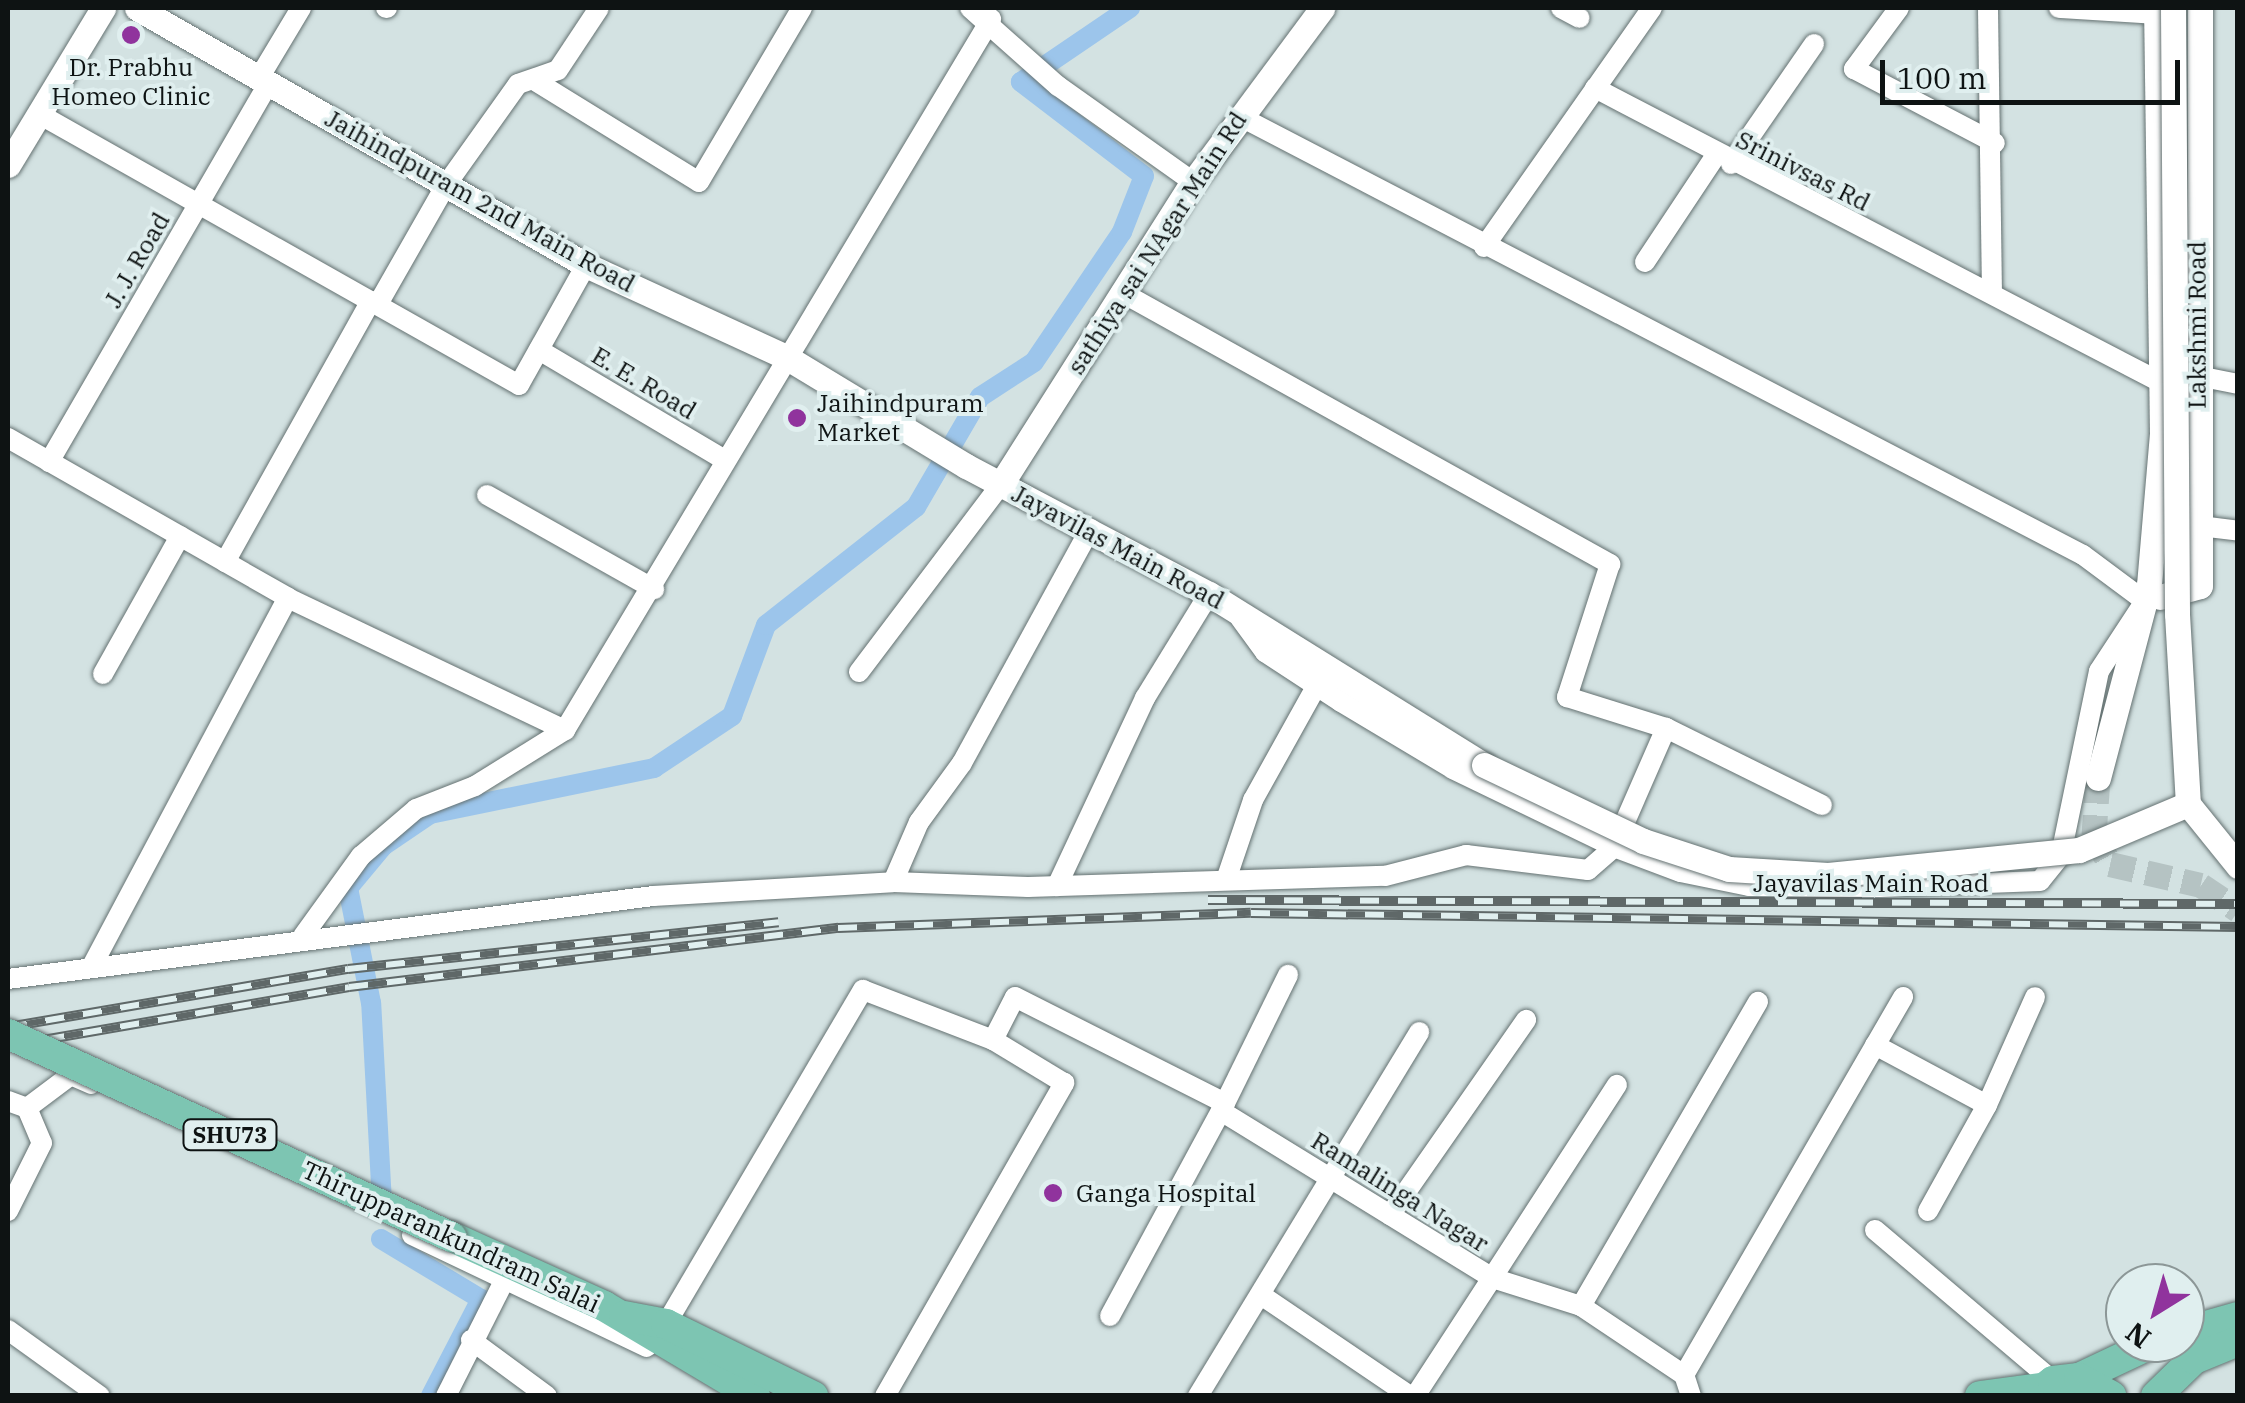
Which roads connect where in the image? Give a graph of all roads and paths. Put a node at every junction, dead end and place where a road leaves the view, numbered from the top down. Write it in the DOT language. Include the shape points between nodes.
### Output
graph roads {
  1 [pos="103,8"];
  2 [pos="137,8"];
  3 [pos="301,8"];
  4 [pos="599,8"];
  5 [pos="802,8"];
  6 [pos="970,8"];
  7 [pos="1322,8"];
  8 [pos="1652,8"];
  9 [pos="1898,8"];
  10 [pos="1988,8"];
  11 [pos="2059,8"];
  12 [pos="2200,8"];
  13 [pos="2162,10"];
  14 [pos="992,19"];
  15 [pos="1814,44"];
  16 [pos="264,81"];
  17 [pos="538,82"];
  18 [pos="1595,88"];
  19 [pos="38,114"];
  20 [pos="1239,116"];
  21 [pos="1995,143"];
  22 [pos="1723,160"];
  23 [pos="8,165"];
  24 [pos="1193,182"];
  25 [pos="446,185"];
  26 [pos="200,202"];
  27 [pos="1484,247"];
  28 [pos="1645,262"];
  29 [pos="586,266"];
  30 [pos="1121,292"];
  31 [pos="1992,292"];
  32 [pos="374,302"];
  33 [pos="539,350"];
  34 [pos="786,356"];
  35 [pos="2198,376"];
  36 [pos="2162,383"];
  37 [pos="2238,384"];
  38 [pos="8,438"];
  39 [pos="723,459"];
  40 [pos="49,462"];
  41 [pos="966,466"];
  42 [pos="1001,484"];
  43 [pos="487,495"];
  44 [pos="2200,526"];
  45 [pos="1090,529"];
  46 [pos="2238,531"];
  47 [pos="180,536"];
  48 [pos="225,562"];
  49 [pos="654,589"];
  50 [pos="1208,594"];
  51 [pos="288,598"];
  52 [pos="2145,601"];
  53 [pos="1234,610"];
  54 [pos="860,672"];
  55 [pos="104,674"];
  56 [pos="1317,685"];
  57 [pos="1666,728"];
  58 [pos="565,730"];
  59 [pos="2098,778"];
  60 [pos="2188,804"];
  61 [pos="1822,805"];
  62 [pos="1614,846"];
  63 [pos="2238,866"];
  64 [pos="1227,877"];
  65 [pos="893,882"];
  66 [pos="1057,886"];
  67 [pos="302,936"];
  68 [pos="92,964"];
  69 [pos="1288,975"];
  70 [pos="8,979"];
  71 [pos="2035,996"];
  72 [pos="1903,997"];
  73 [pos="1758,1002"];
  74 [pos="1526,1020"];
  75 [pos="1419,1032"];
  76 [pos="8,1034"];
  77 [pos="993,1040"];
  78 [pos="1876,1045"];
  79 [pos="1617,1085"];
  80 [pos="17,1105"];
  81 [pos="1987,1105"];
  82 [pos="1223,1107"];
  83 [pos="1330,1178"];
  84 [pos="8,1210"];
  85 [pos="1928,1212"];
  86 [pos="1390,1215"];
  87 [pos="1875,1230"];
  88 [pos="1492,1278"];
  89 [pos="505,1279"];
  90 [pos="1262,1295"];
  91 [pos="1581,1306"];
  92 [pos="1110,1316"];
  93 [pos="2238,1318"];
  94 [pos="2205,1327"];
  95 [pos="8,1330"];
  96 [pos="664,1335"];
  97 [pos="471,1340"];
  98 [pos="2238,1340"];
  99 [pos="2105,1363"];
  100 [pos="1684,1375"];
  101 [pos="2052,1386"];
  102 [pos="760,1389"];
  103 [pos="100,1396"];
  104 [pos="446,1396"];
  105 [pos="547,1396"];
  106 [pos="813,1396"];
  107 [pos="885,1396"];
  108 [pos="1198,1396"];
  109 [pos="1412,1396"];
  110 [pos="1691,1396"];
  111 [pos="1980,1396"];
  112 [pos="2111,1396"];
  113 [pos="2156,1396"];
  1 -- 19 [label="street"];
  2 -- 16 [label="street, Jaihindpuram 2nd Main Road"];
  3 -- 16 [label="street, J. J. Road"];
  4 -- 17 [label="street" via="558,70"];
  5 -- 17 [label="street" via="699,182"];
  6 -- 14 [label="street"];
  7 -- 20 [label="street, sathiya sai NAgar Main Rd"];
  8 -- 18 [label="street"];
  9 -- 21 [label="street" via="1854,69"];
  10 -- 21 [label="street"];
  11 -- 13 [label="street"];
  12 -- 35 [label="street, Lakshmi Road"];
  13 -- 36 [label="street, Lakshmi Road"];
  13 -- 60 [label="street, bridge"];
  14 -- 24 [label="street" via="1058,86"];
  14 -- 34 [label="street"];
  15 -- 22 [label="street"];
  16 -- 25 [label="street, Jaihindpuram 2nd Main Road"];
  16 -- 26 [label="street, J. J. Road"];
  17 -- 25 [label="street" via="518,84"];
  18 -- 22 [label="street, Srinivsas Rd"];
  18 -- 27 [label="street"];
  19 -- 23 [label="street"];
  19 -- 26 [label="street"];
  20 -- 24 [label="street, sathiya sai NAgar Main Rd"];
  20 -- 27 [label="street"];
  21 -- 31 [label="street"];
  22 -- 28 [label="street"];
  22 -- 31 [label="street, Srinivsas Rd"];
  24 -- 30 [label="street, sathiya sai NAgar Main Rd"];
  25 -- 29 [label="street, Jaihindpuram 2nd Main Road"];
  25 -- 32 [label="street"];
  26 -- 32 [label="street"];
  26 -- 40 [label="street, J. J. Road"];
  27 -- 52 [label="street" via="2083,556"];
  29 -- 33 [label="street"];
  29 -- 34 [label="street, Jaihindpuram 2nd Main Road"];
  30 -- 42 [label="street, sathiya sai NAgar Main Rd"];
  30 -- 57 [label="street" via="1610,564 1567,697"];
  31 -- 36 [label="street, Srinivsas Rd"];
  32 -- 33 [label="street" via="519,385"];
  32 -- 48 [label="street"];
  33 -- 39 [label="street, E. E. Road"];
  34 -- 39 [label="street"];
  34 -- 41 [label="street, Jaihindpuram 2nd Main Road"];
  35 -- 37 [label="street"];
  35 -- 44 [label="street, Lakshmi Road"];
  36 -- 52 [label="street, Lakshmi Road"];
  38 -- 40 [label="street"];
  39 -- 49 [label="street"];
  40 -- 47 [label="street"];
  41 -- 42 [label="street, Jayavilas Main Road"];
  42 -- 45 [label="street, Jayavilas Main Road"];
  42 -- 54 [label="street"];
  43 -- 49 [label="street"];
  44 -- 46 [label="street"];
  44 -- 52 [label="street, Lakshmi Road" via="2200,586"];
  45 -- 50 [label="street, Jayavilas Main Road"];
  45 -- 65 [label="street" via="962,764 919,822"];
  47 -- 48 [label="street"];
  47 -- 55 [label="street"];
  48 -- 51 [label="street"];
  49 -- 58 [label="street"];
  50 -- 53 [label="street, Jayavilas Main Road"];
  50 -- 66 [label="street" via="1145,698"];
  51 -- 58 [label="street"];
  51 -- 68 [label="street"];
  52 -- 59 [label="street, Lakshmi Road"];
  52 -- 62 [label="street, Jayavilas Main Road" via="2099,672 2061,855 2040,881 1783,888 1680,872"];
  53 -- 56 [label="street, Jayavilas Main Road" via="1265,652"];
  53 -- 60 [label="street, Jayavilas Main Road, bridge" via="1484,765 1642,840 1729,870 1828,875 2079,850"];
  56 -- 62 [label="street, Jayavilas Main Road" via="1453,769"];
  56 -- 64 [label="street" via="1253,800"];
  57 -- 61 [label="street"];
  57 -- 62 [label="street"];
  58 -- 67 [label="street" via="479,784 416,809 361,856"];
  60 -- 63 [label="street, bridge"];
  62 -- 64 [label="street" via="1588,870 1466,855 1384,876"];
  64 -- 66 [label="street"];
  65 -- 66 [label="street"];
  65 -- 67 [label="street" via="653,896"];
  67 -- 68 [label="street"];
  68 -- 70 [label="street"];
  69 -- 82 [label="street"];
  71 -- 81 [label="street"];
  72 -- 78 [label="street"];
  73 -- 91 [label="street"];
  74 -- 86 [label="street"];
  75 -- 83 [label="street"];
  76 -- 96 [label="main road, Thirupparankundram Salai / SHU73, bridge"];
  77 -- 82 [label="street, Ramalinga Nagar" via="1015,998"];
  77 -- 96 [label="street" via="863,990"];
  77 -- 107 [label="street" via="1064,1083"];
  78 -- 81 [label="street"];
  78 -- 100 [label="street"];
  79 -- 88 [label="street"];
  80 -- 84 [label="street" via="42,1143"];
  80 -- 89 [label="street" via="71,1074"];
  81 -- 85 [label="street"];
  82 -- 83 [label="street, Ramalinga Nagar"];
  82 -- 92 [label="street"];
  83 -- 86 [label="street, Ramalinga Nagar"];
  83 -- 90 [label="street"];
  86 -- 88 [label="street, Ramalinga Nagar"];
  87 -- 101 [label="street"];
  88 -- 91 [label="street"];
  88 -- 109 [label="street, Ramalinga Nagar"];
  89 -- 96 [label="street" via="648,1347"];
  89 -- 97 [label="street"];
  90 -- 108 [label="street"];
  90 -- 109 [label="street"];
  91 -- 100 [label="street"];
  93 -- 94 [label="main road"];
  95 -- 103 [label="street"];
  96 -- 102 [label="main road, Thirupparankundram Salai / SHU73"];
  97 -- 104 [label="street"];
  97 -- 105 [label="street"];
  98 -- 113 [label="main road" via="2194,1359"];
  99 -- 101 [label="main road"];
  100 -- 110 [label="street"];
  101 -- 111 [label="main road"];
  101 -- 112 [label="main road"];
  102 -- 106 [label="main road, Thirupparankundram Salai / SHU73"];
}
